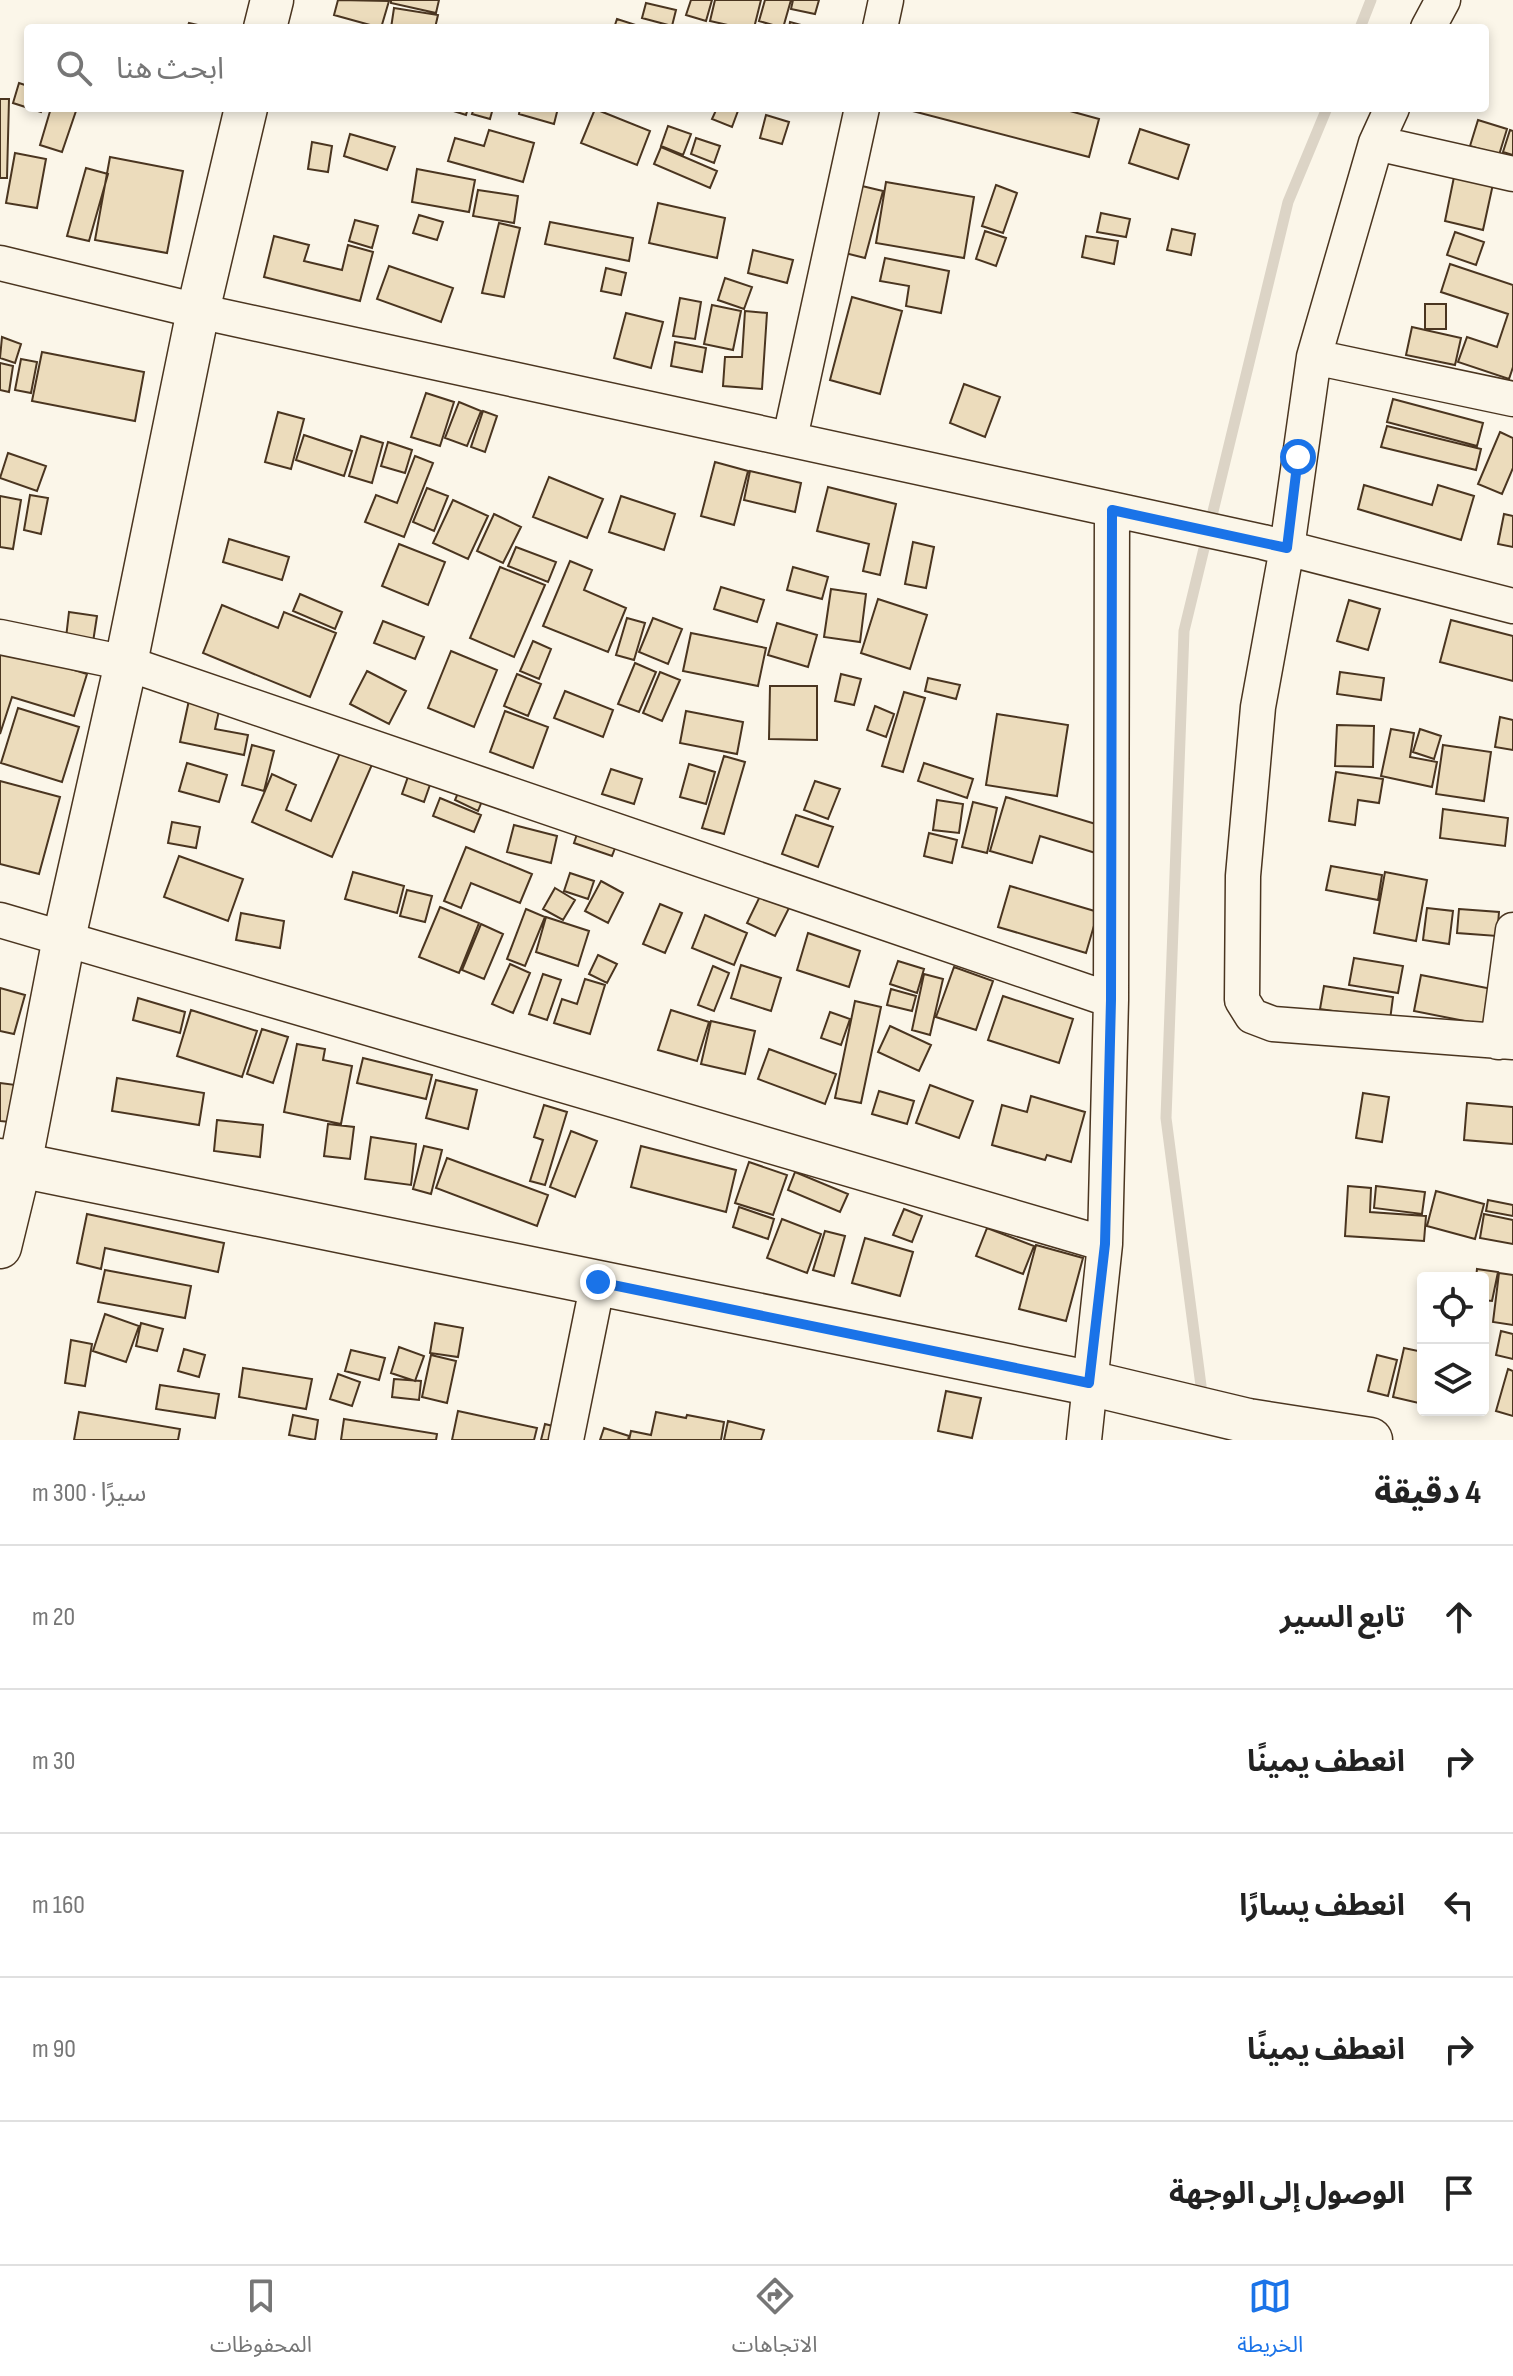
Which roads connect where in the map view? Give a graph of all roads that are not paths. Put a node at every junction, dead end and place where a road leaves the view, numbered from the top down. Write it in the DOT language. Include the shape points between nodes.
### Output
graph roads {
  1 [pos="272,0"];
  2 [pos="886,0"];
  3 [pos="1443,0"];
  4 [pos="266,24"];
  5 [pos="881,24"];
  6 [pos="1430,24"];
  7 [pos="245,112"];
  8 [pos="861,112"];
  9 [pos="1390,112"];
  10 [pos="1376,143"];
  11 [pos="1513,174"];
  12 [pos="0,263"];
  13 [pos="198,311"];
  14 [pos="1314,357"];
  15 [pos="1513,399"];
  16 [pos="790,438"];
  17 [pos="1112,510"];
  18 [pos="1275,545"];
  19 [pos="1513,606"];
  20 [pos="0,637"];
  21 [pos="126,663"];
  22 [pos="0,920"];
  23 [pos="1513,930"];
  24 [pos="64,938"];
  25 [pos="1111,1000"];
  26 [pos="1506,1042"];
  27 [pos="10,1163"];
  28 [pos="1105,1244"];
  29 [pos="0,1247"];
  30 [pos="598,1282"];
  31 [pos="1089,1383"];
  32 [pos="566,1440"];
  33 [pos="1084,1440"];
  34 [pos="1370,1440"];
  1 -- 4 [label="street"];
  2 -- 5 [label="street"];
  3 -- 6 [label="street"];
  7 -- 13 [label="street"];
  8 -- 16 [label="street"];
  9 -- 10 [label="street"];
  10 -- 11 [label="street"];
  10 -- 14 [label="street"];
  12 -- 13 [label="street"];
  13 -- 16 [label="street"];
  13 -- 21 [label="street"];
  14 -- 15 [label="street"];
  14 -- 18 [label="street"];
  16 -- 17 [label="street"];
  17 -- 18 [label="street"];
  17 -- 25 [label="street"];
  18 -- 19 [label="street"];
  18 -- 26 [label="street" via="1243,876 1242,1000 1252,1016 1273,1024"];
  20 -- 21 [label="street"];
  21 -- 24 [label="street"];
  21 -- 25 [label="street"];
  22 -- 24 [label="street"];
  23 -- 26 [label="street"];
  24 -- 27 [label="street"];
  24 -- 28 [label="street"];
  25 -- 28 [label="street"];
  27 -- 29 [label="street"];
  27 -- 30 [label="main road"];
  28 -- 31 [label="street"];
  30 -- 31 [label="main road"];
  30 -- 32 [label="street"];
  31 -- 33 [label="street"];
  31 -- 34 [label="main road" via="1248,1421"];
}
